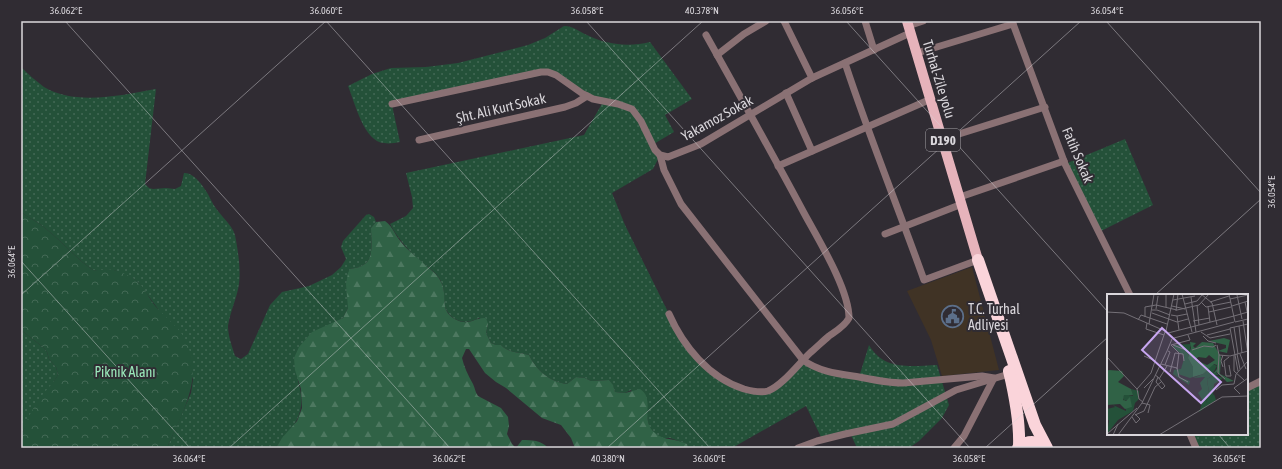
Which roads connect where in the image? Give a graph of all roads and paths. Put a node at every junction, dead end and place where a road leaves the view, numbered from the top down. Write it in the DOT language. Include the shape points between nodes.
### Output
graph roads {
  1 [pos="766,21"];
  2 [pos="784,21"];
  3 [pos="865,21"];
  4 [pos="923,21"];
  5 [pos="1013,23"];
  6 [pos="909,26"];
  7 [pos="706,35"];
  8 [pos="874,50"];
  9 [pos="917,53"];
  10 [pos="717,55"];
  11 [pos="844,63"];
  12 [pos="812,78"];
  13 [pos="786,93"];
  14 [pos="587,96"];
  15 [pos="931,99"];
  16 [pos="392,104"];
  17 [pos="1045,107"];
  18 [pos="750,115"];
  19 [pos="866,127"];
  20 [pos="943,139"];
  21 [pos="419,140"];
  22 [pos="812,151"];
  23 [pos="660,155"];
  24 [pos="1064,161"];
  25 [pos="778,166"];
  26 [pos="961,201"];
  27 [pos="905,226"];
  28 [pos="884,234"];
  29 [pos="978,260"];
  30 [pos="1130,294"];
  31 [pos="669,314"];
  32 [pos="803,360"];
  33 [pos="1009,374"];
  34 [pos="994,378"];
  35 [pos="1261,381"];
  36 [pos="1248,388"];
  37 [pos="1190,435"];
  38 [pos="1018,447"];
  39 [pos="798,448"];
  40 [pos="954,448"];
  41 [pos="1046,448"];
  42 [pos="1196,448"];
  1 -- 10 [label="street"];
  2 -- 12 [label="street"];
  3 -- 8 [label="street"];
  4 -- 6 [label="street, Yakamoz Sokak"];
  5 -- 9 [label="street"];
  5 -- 17 [label="street, Fatih Sokak"];
  6 -- 8 [label="street, Yakamoz Sokak"];
  6 -- 9 [label="main road, Turhal-Zile yolu / D190"];
  7 -- 10 [label="street"];
  8 -- 11 [label="street, Yakamoz Sokak"];
  9 -- 15 [label="main road, Turhal-Zile yolu / D190"];
  10 -- 18 [label="street"];
  11 -- 12 [label="street, Yakamoz Sokak"];
  11 -- 19 [label="street"];
  12 -- 13 [label="street, Yakamoz Sokak"];
  13 -- 18 [label="street, Yakamoz Sokak"];
  13 -- 22 [label="street"];
  14 -- 16 [label="street" via="556,75 541,72"];
  14 -- 21 [label="street, Şht. Ali Kurt Sokak" via="565,107"];
  14 -- 23 [label="street" via="632,109"];
  15 -- 19 [label="street"];
  15 -- 20 [label="main road, Turhal-Zile yolu / D190"];
  17 -- 20 [label="street"];
  17 -- 24 [label="street, Fatih Sokak"];
  18 -- 23 [label="street, Yakamoz Sokak" via="701,144 668,157"];
  18 -- 25 [label="street"];
  19 -- 22 [label="street"];
  19 -- 27 [label="street"];
  20 -- 26 [label="main road, Turhal-Zile yolu / D190"];
  22 -- 25 [label="street"];
  23 -- 32 [label="street" via="664,170 682,204"];
  24 -- 26 [label="street"];
  24 -- 30 [label="street, Fatih Sokak"];
  25 -- 32 [label="street" via="841,284 849,315 844,324"];
  26 -- 27 [label="street"];
  26 -- 29 [label="main road, Turhal-Zile yolu / D190"];
  27 -- 28 [label="street"];
  27 -- 29 [label="street" via="924,280"];
  29 -- 33 [label="highway, D190"];
  29 -- 41 [label="highway, D190" via="1035,425"];
  31 -- 32 [label="street" via="682,340 693,353 714,374 734,386 761,392 768,391"];
  32 -- 34 [label="street" via="824,370 891,383 982,376"];
  33 -- 34 [label="street"];
  33 -- 38 [label="highway, D190" via="1018,417"];
  34 -- 39 [label="street" via="956,390 893,424 838,435"];
  34 -- 40 [label="street" via="961,441"];
  35 -- 36 [label="street"];
  37 -- 42 [label="street"];
  38 -- 41 [label="highway" via="1035,442"];
}
